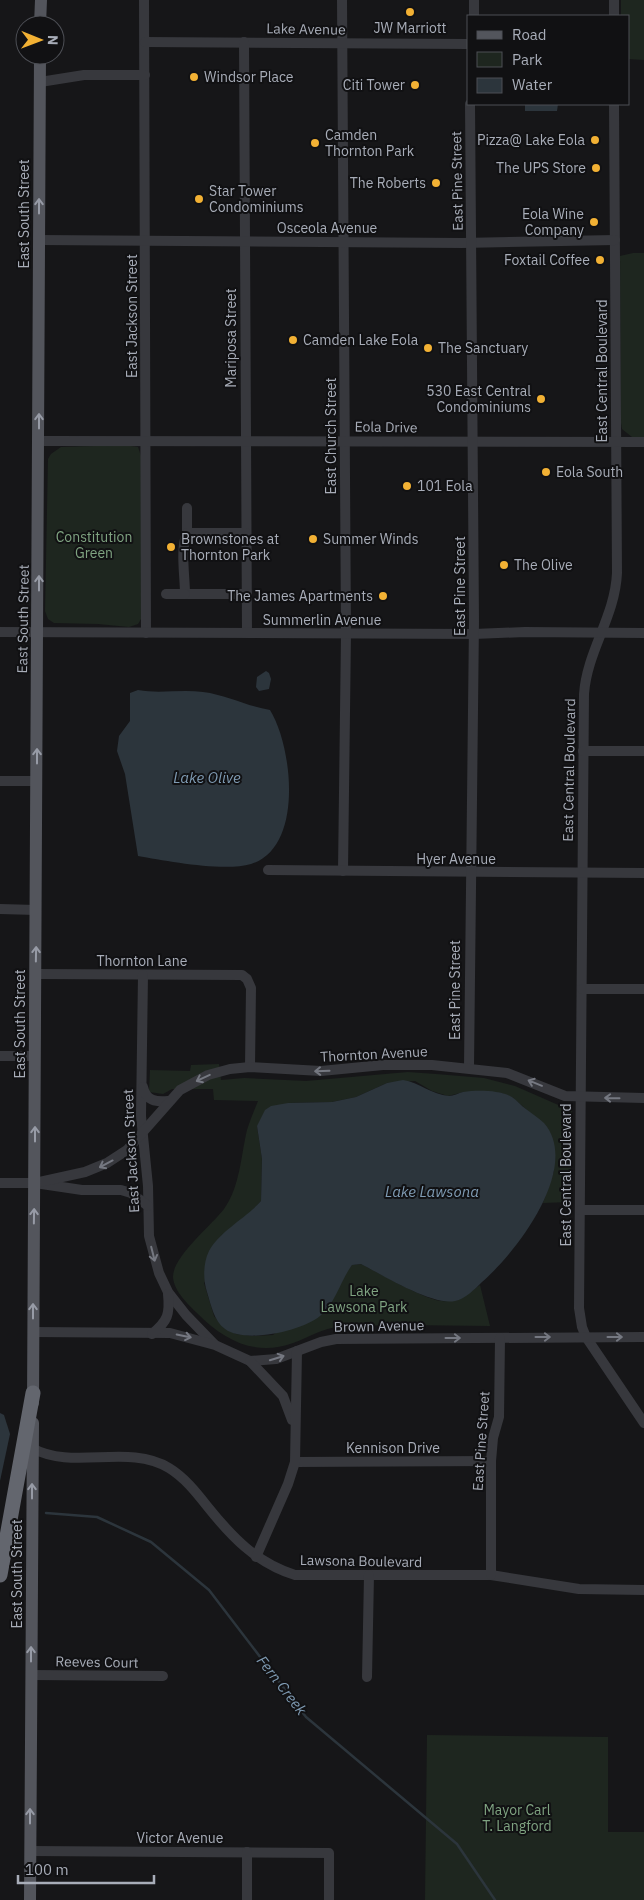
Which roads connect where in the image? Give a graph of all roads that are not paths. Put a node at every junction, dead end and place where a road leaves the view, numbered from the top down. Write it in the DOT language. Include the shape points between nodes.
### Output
graph roads {
  1 [pos="41,0"];
  2 [pos="144,0"];
  3 [pos="342,0"];
  4 [pos="474,0"];
  5 [pos="614,0"];
  6 [pos="40,15"];
  7 [pos="474,15"];
  8 [pos="614,15"];
  9 [pos="144,42"];
  10 [pos="244,42"];
  11 [pos="343,43"];
  12 [pos="467,44"];
  13 [pos="40,65"];
  14 [pos="145,75"];
  15 [pos="40,82"];
  16 [pos="470,105"];
  17 [pos="614,105"];
  18 [pos="39,240"];
  19 [pos="615,240"];
  20 [pos="145,241"];
  21 [pos="244,242"];
  22 [pos="344,242"];
  23 [pos="472,243"];
  24 [pos="146,440"];
  25 [pos="246,440"];
  26 [pos="38,441"];
  27 [pos="345,441"];
  28 [pos="472,442"];
  29 [pos="616,442"];
  30 [pos="644,442"];
  31 [pos="187,508"];
  32 [pos="187,533"];
  33 [pos="246,533"];
  34 [pos="166,594"];
  35 [pos="185,594"];
  36 [pos="247,594"];
  37 [pos="0,632"];
  38 [pos="38,632"];
  39 [pos="601,632"];
  40 [pos="146,633"];
  41 [pos="247,633"];
  42 [pos="346,633"];
  43 [pos="644,633"];
  44 [pos="474,634"];
  45 [pos="582,751"];
  46 [pos="644,751"];
  47 [pos="0,781"];
  48 [pos="37,781"];
  49 [pos="268,870"];
  50 [pos="343,871"];
  51 [pos="470,873"];
  52 [pos="582,873"];
  53 [pos="644,873"];
  54 [pos="0,909"];
  55 [pos="36,910"];
  56 [pos="36,974"];
  57 [pos="143,975"];
  58 [pos="582,989"];
  59 [pos="644,990"];
  60 [pos="0,1056"];
  61 [pos="35,1056"];
  62 [pos="250,1067"];
  63 [pos="469,1067"];
  64 [pos="142,1079"];
  65 [pos="580,1098"];
  66 [pos="644,1098"];
  67 [pos="168,1101"];
  68 [pos="142,1132"];
  69 [pos="0,1183"];
  70 [pos="34,1183"];
  71 [pos="148,1206"];
  72 [pos="580,1210"];
  73 [pos="644,1210"];
  74 [pos="168,1292"];
  75 [pos="33,1332"];
  76 [pos="152,1334"];
  77 [pos="586,1337"];
  78 [pos="644,1337"];
  79 [pos="500,1338"];
  80 [pos="215,1345"];
  81 [pos="297,1351"];
  82 [pos="250,1361"];
  83 [pos="33,1393"];
  84 [pos="644,1423"];
  85 [pos="295,1432"];
  86 [pos="32,1448"];
  87 [pos="491,1461"];
  88 [pos="295,1462"];
  89 [pos="256,1557"];
  90 [pos="0,1575"];
  91 [pos="369,1575"];
  92 [pos="491,1576"];
  93 [pos="644,1590"];
  94 [pos="31,1675"];
  95 [pos="163,1676"];
  96 [pos="368,1677"];
  97 [pos="30,1851"];
  98 [pos="247,1852"];
  99 [pos="30,1900"];
  100 [pos="247,1900"];
  101 [pos="329,1900"];
  1 -- 6 [label="main road"];
  2 -- 9 [label="street, East Jackson Street"];
  3 -- 11 [label="street, East Church Street"];
  4 -- 7 [label="street"];
  5 -- 8 [label="street"];
  9 -- 10 [label="street, Lake Avenue"];
  9 -- 14 [label="street, East Jackson Street"];
  10 -- 11 [label="street, Lake Avenue"];
  10 -- 21 [label="street, Mariposa Street"];
  11 -- 12 [label="street, Lake Avenue"];
  11 -- 22 [label="street, East Church Street"];
  13 -- 15 [label="main road, East South Street"];
  14 -- 15 [label="street" via="84,75"];
  14 -- 20 [label="street, East Jackson Street"];
  18 -- 15 [label="main road, East South Street, one-way"];
  16 -- 23 [label="street, East Pine Street"];
  17 -- 19 [label="street, East Central Boulevard"];
  18 -- 20 [label="street, Osceola Avenue"];
  26 -- 18 [label="main road, East South Street, one-way"];
  19 -- 23 [label="street, Osceola Avenue"];
  19 -- 29 [label="street, East Central Boulevard"];
  20 -- 21 [label="street, Osceola Avenue"];
  20 -- 24 [label="street, East Jackson Street"];
  21 -- 22 [label="street, Osceola Avenue"];
  21 -- 25 [label="street, Mariposa Street"];
  22 -- 23 [label="street, Osceola Avenue"];
  22 -- 27 [label="street, East Church Street"];
  23 -- 28 [label="street, East Pine Street"];
  24 -- 25 [label="street, Eola Drive"];
  24 -- 26 [label="street, Eola Drive"];
  24 -- 40 [label="street, East Jackson Street"];
  25 -- 27 [label="street, Eola Drive"];
  25 -- 33 [label="street, Mariposa Street"];
  38 -- 26 [label="main road, East South Street, one-way"];
  27 -- 28 [label="street, Eola Drive"];
  27 -- 42 [label="street, East Church Street"];
  28 -- 29 [label="street, Eola Drive"];
  28 -- 44 [label="street, East Pine Street"];
  29 -- 30 [label="street, Eola Drive"];
  29 -- 39 [label="street, East Central Boulevard" via="617,586"];
  31 -- 32 [label="street"];
  32 -- 33 [label="street"];
  32 -- 35 [label="street"];
  33 -- 36 [label="street, Mariposa Street"];
  34 -- 35 [label="street"];
  35 -- 36 [label="street"];
  36 -- 41 [label="street, Mariposa Street"];
  37 -- 38 [label="street, Summerlin Avenue"];
  38 -- 40 [label="street, Summerlin Avenue"];
  48 -- 38 [label="main road, East South Street, one-way"];
  39 -- 43 [label="street, Summerlin Avenue"];
  39 -- 44 [label="street, Summerlin Avenue"];
  39 -- 45 [label="street, East Central Boulevard" via="585,679"];
  40 -- 41 [label="street, Summerlin Avenue"];
  41 -- 42 [label="street, Summerlin Avenue"];
  42 -- 44 [label="street, Summerlin Avenue"];
  42 -- 50 [label="street, East Church Street"];
  44 -- 51 [label="street, East Pine Street"];
  45 -- 46 [label="street"];
  45 -- 52 [label="street, East Central Boulevard"];
  47 -- 48 [label="street"];
  48 -- 55 [label="main road, East South Street"];
  49 -- 50 [label="street, Hyer Avenue"];
  50 -- 51 [label="street, Hyer Avenue"];
  51 -- 52 [label="street, Hyer Avenue"];
  51 -- 63 [label="street, East Pine Street"];
  52 -- 53 [label="street, Hyer Avenue"];
  52 -- 58 [label="street, East Central Boulevard"];
  54 -- 55 [label="street"];
  56 -- 55 [label="main road, East South Street, one-way"];
  56 -- 57 [label="street, Thornton Lane"];
  56 -- 61 [label="main road, East South Street"];
  57 -- 62 [label="street, Thornton Lane" via="237,974 247,978 251,988"];
  57 -- 64 [label="street, East Jackson Street"];
  58 -- 59 [label="street"];
  58 -- 65 [label="street, East Central Boulevard"];
  60 -- 61 [label="street"];
  70 -- 61 [label="main road, East South Street, one-way"];
  63 -- 62 [label="street, Thornton Avenue, one-way" via="406,1064 301,1071"];
  62 -- 67 [label="street, Thornton Avenue, one-way" via="208,1075 180,1090"];
  65 -- 63 [label="street, Thornton Avenue, one-way" via="557,1093 507,1073"];
  64 -- 67 [label="street" via="148,1097 158,1102"];
  64 -- 68 [label="street, East Jackson Street"];
  66 -- 65 [label="street, Thornton Avenue, one-way"];
  65 -- 72 [label="street, East Central Boulevard"];
  67 -- 68 [label="street, Thornton Avenue"];
  68 -- 70 [label="street, Thornton Avenue, one-way" via="127,1150 100,1167"];
  68 -- 71 [label="street, East Jackson Street"];
  69 -- 70 [label="street"];
  70 -- 71 [label="street" via="82,1190 121,1190 131,1193"];
  75 -- 70 [label="main road, East South Street, one-way"];
  71 -- 74 [label="street, East Jackson Street, one-way" via="154,1258"];
  72 -- 73 [label="street"];
  72 -- 77 [label="street, East Central Boulevard" via="579,1308"];
  74 -- 76 [label="street, East Jackson Street" via="168,1317"];
  74 -- 80 [label="street, East Jackson Street"];
  75 -- 76 [label="street"];
  75 -- 83 [label="main road, East South Street"];
  76 -- 80 [label="street, one-way" via="170,1333"];
  77 -- 78 [label="street, Brown Avenue, one-way"];
  79 -- 77 [label="street, Brown Avenue, one-way"];
  77 -- 84 [label="street, East Central Boulevard"];
  81 -- 79 [label="street, Brown Avenue, one-way" via="336,1339"];
  79 -- 87 [label="street, East Pine Street" via="499,1417"];
  80 -- 82 [label="street"];
  82 -- 81 [label="street, Brown Avenue, one-way" via="265,1361"];
  81 -- 85 [label="street"];
  82 -- 85 [label="street" via="283,1396"];
  83 -- 86 [label="main road, East South Street"];
  83 -- 90 [label="highway"];
  85 -- 88 [label="street"];
  86 -- 89 [label="street, Lawsona Boulevard" via="50,1456 154,1460 170,1468 190,1486"];
  94 -- 86 [label="main road, East South Street, one-way"];
  87 -- 88 [label="street, Kennison Drive"];
  87 -- 92 [label="street, East Pine Street"];
  88 -- 89 [label="street"];
  89 -- 91 [label="street, Lawsona Boulevard" via="294,1575"];
  91 -- 92 [label="street, Lawsona Boulevard"];
  91 -- 96 [label="street"];
  92 -- 93 [label="street, Lawsona Boulevard" via="579,1589"];
  94 -- 95 [label="street, Reeves Court"];
  97 -- 94 [label="main road, East South Street, one-way"];
  97 -- 98 [label="street, Victor Avenue"];
  97 -- 99 [label="main road, East South Street"];
  98 -- 100 [label="street"];
  98 -- 101 [label="street, Victor Avenue" via="329,1853"];
}
